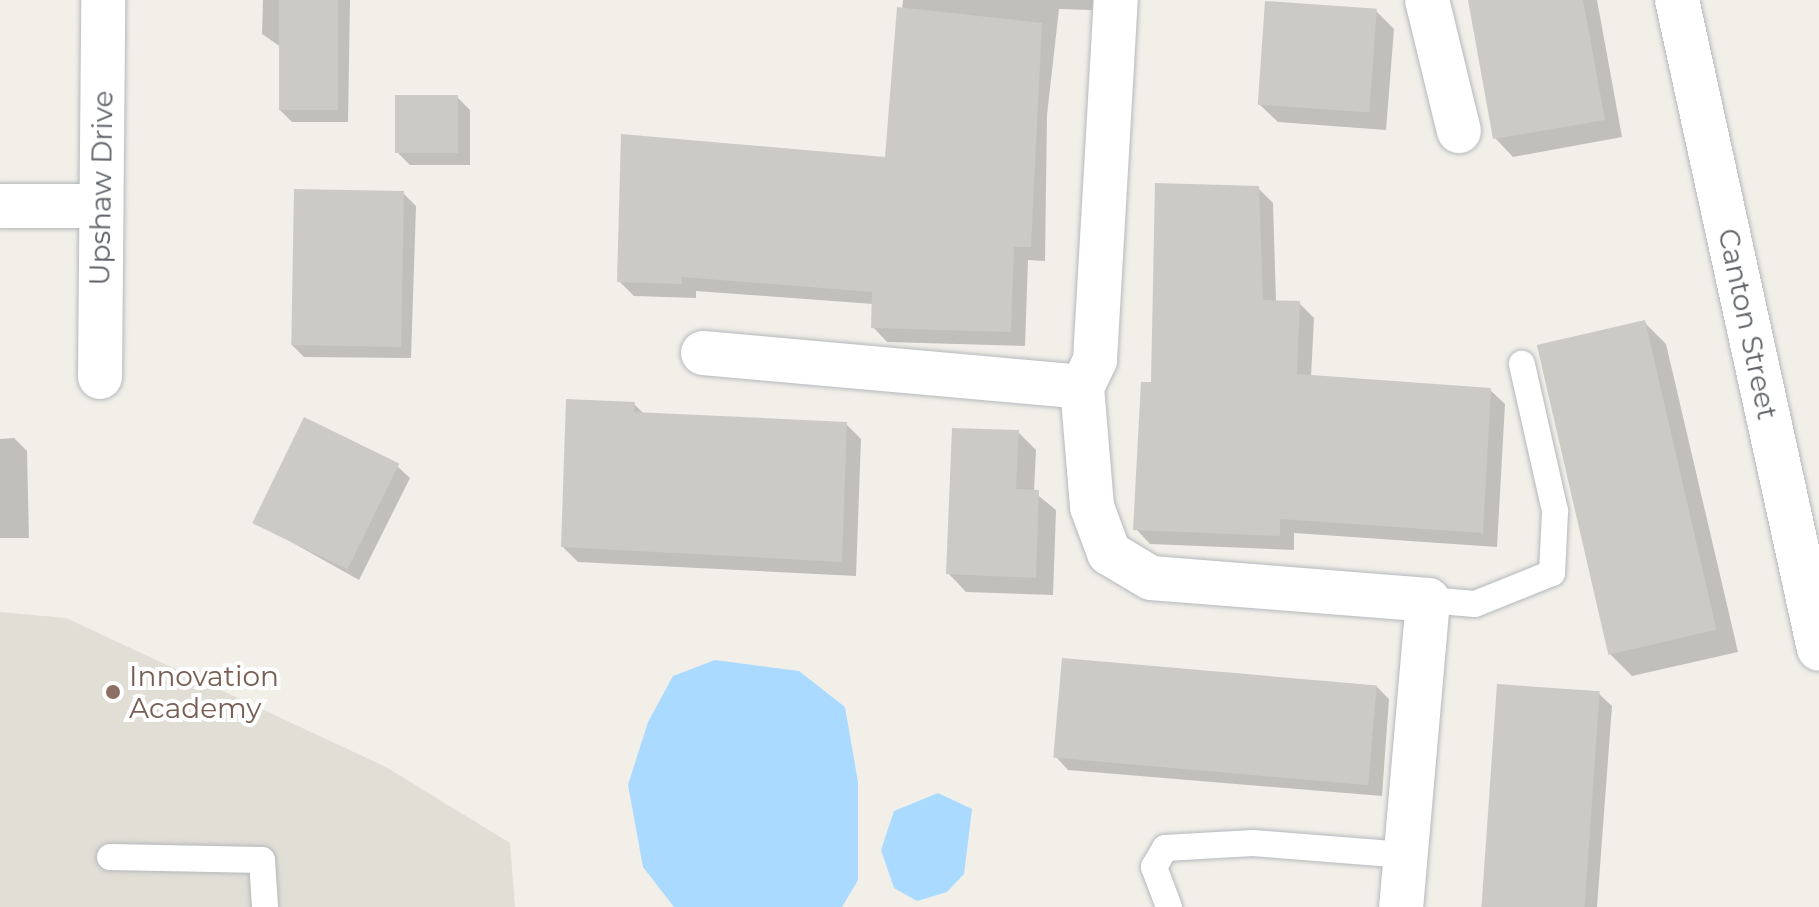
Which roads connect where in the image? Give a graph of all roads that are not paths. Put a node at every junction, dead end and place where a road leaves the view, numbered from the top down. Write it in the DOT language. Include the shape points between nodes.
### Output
graph roads {
  1 [pos="103,0"];
  2 [pos="1116,0"];
  3 [pos="1427,0"];
  4 [pos="1677,0"];
  5 [pos="1459,131"];
  6 [pos="0,206"];
  7 [pos="99,206"];
  8 [pos="703,353"];
  9 [pos="1522,364"];
  10 [pos="100,377"];
  11 [pos="1082,387"];
  12 [pos="1428,600"];
  13 [pos="1819,649"];
  14 [pos="1405,855"];
  15 [pos="110,857"];
  16 [pos="265,907"];
  17 [pos="1169,907"];
  18 [pos="1401,907"];
  1 -- 7 [label="street, Upshaw Drive"];
  2 -- 11 [label="street" via="1095,360"];
  3 -- 5 [label="street"];
  4 -- 13 [label="street, Canton Street"];
  6 -- 7 [label="street"];
  7 -- 10 [label="street, Upshaw Drive"];
  8 -- 11 [label="street"];
  9 -- 12 [label="lane" via="1555,511 1552,573 1475,604"];
  11 -- 12 [label="street" via="1092,507 1109,553 1151,578"];
  12 -- 14 [label="street"];
  14 -- 17 [label="lane" via="1253,843 1165,848 1154,867"];
  14 -- 18 [label="street"];
  15 -- 16 [label="lane" via="262,860"];
}
